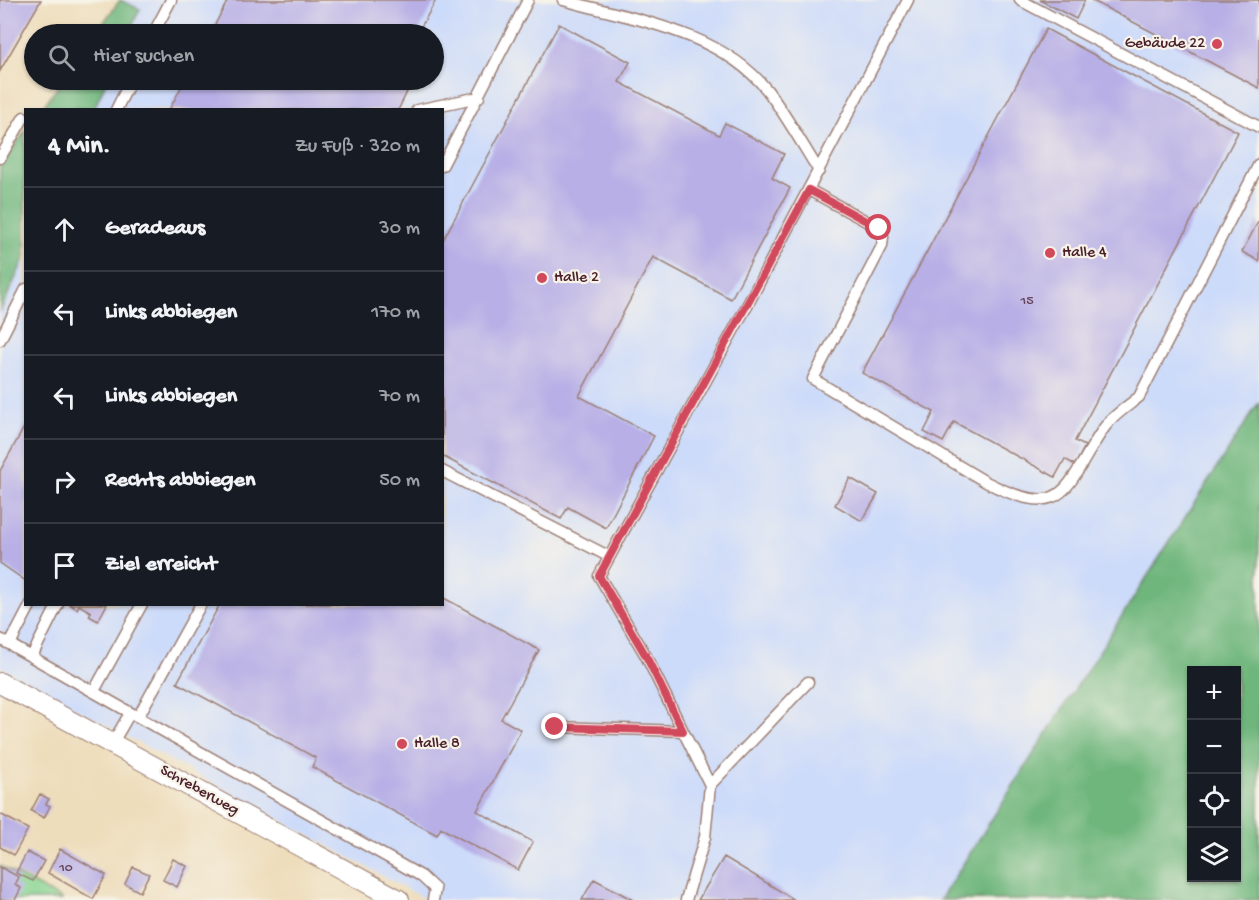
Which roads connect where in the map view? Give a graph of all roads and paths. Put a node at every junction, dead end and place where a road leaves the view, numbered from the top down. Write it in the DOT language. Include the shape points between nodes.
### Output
graph roads {
  1 [pos="171,0"];
  2 [pos="528,0"];
  3 [pos="563,0"];
  4 [pos="908,0"];
  5 [pos="1020,0"];
  6 [pos="582,2"];
  7 [pos="158,24"];
  8 [pos="126,90"];
  9 [pos="479,97"];
  10 [pos="117,108"];
  11 [pos="427,108"];
  12 [pos="24,117"];
  13 [pos="1259,126"];
  14 [pos="0,158"];
  15 [pos="444,162"];
  16 [pos="1259,164"];
  17 [pos="819,171"];
  18 [pos="809,190"];
  19 [pos="24,293"];
  20 [pos="0,340"];
  21 [pos="444,472"];
  22 [pos="608,556"];
  23 [pos="30,606"];
  24 [pos="57,606"];
  25 [pos="141,606"];
  26 [pos="200,606"];
  27 [pos="5,641"];
  28 [pos="32,656"];
  29 [pos="808,682"];
  30 [pos="0,683"];
  31 [pos="94,691"];
  32 [pos="134,715"];
  33 [pos="555,727"];
  34 [pos="683,731"];
  35 [pos="112,744"];
  36 [pos="710,785"];
  37 [pos="399,900"];
  38 [pos="433,900"];
  39 [pos="686,900"];
  1 -- 7 [label="lane"];
  2 -- 9 [label="lane"];
  3 -- 6 [label="lane"];
  4 -- 17 [label="lane"];
  5 -- 13 [label="lane"];
  6 -- 17 [label="lane" via="697,40 733,60 766,89"];
  8 -- 10 [label="lane"];
  9 -- 11 [label="lane"];
  9 -- 15 [label="lane"];
  12 -- 14 [label="lane"];
  16 -- 18 [label="lane" via="1139,397 1106,425 1074,478 1060,493 1040,501 1013,495 986,482 813,379 882,246 883,237 879,228"];
  17 -- 18 [label="lane"];
  18 -- 22 [label="lane"];
  19 -- 20 [label="lane"];
  21 -- 22 [label="lane"];
  22 -- 34 [label="lane" via="599,576 646,656"];
  23 -- 27 [label="lane"];
  24 -- 28 [label="lane"];
  25 -- 31 [label="lane"];
  26 -- 32 [label="lane"];
  27 -- 28 [label="lane"];
  28 -- 31 [label="lane"];
  29 -- 36 [label="lane"];
  30 -- 35 [label="street, Schreberweg"];
  31 -- 32 [label="lane"];
  32 -- 35 [label="lane"];
  32 -- 38 [label="lane" via="421,876 435,889"];
  33 -- 34 [label="lane"];
  34 -- 36 [label="lane"];
  35 -- 37 [label="street, Schreberweg"];
  36 -- 39 [label="lane" via="705,837"];
}
